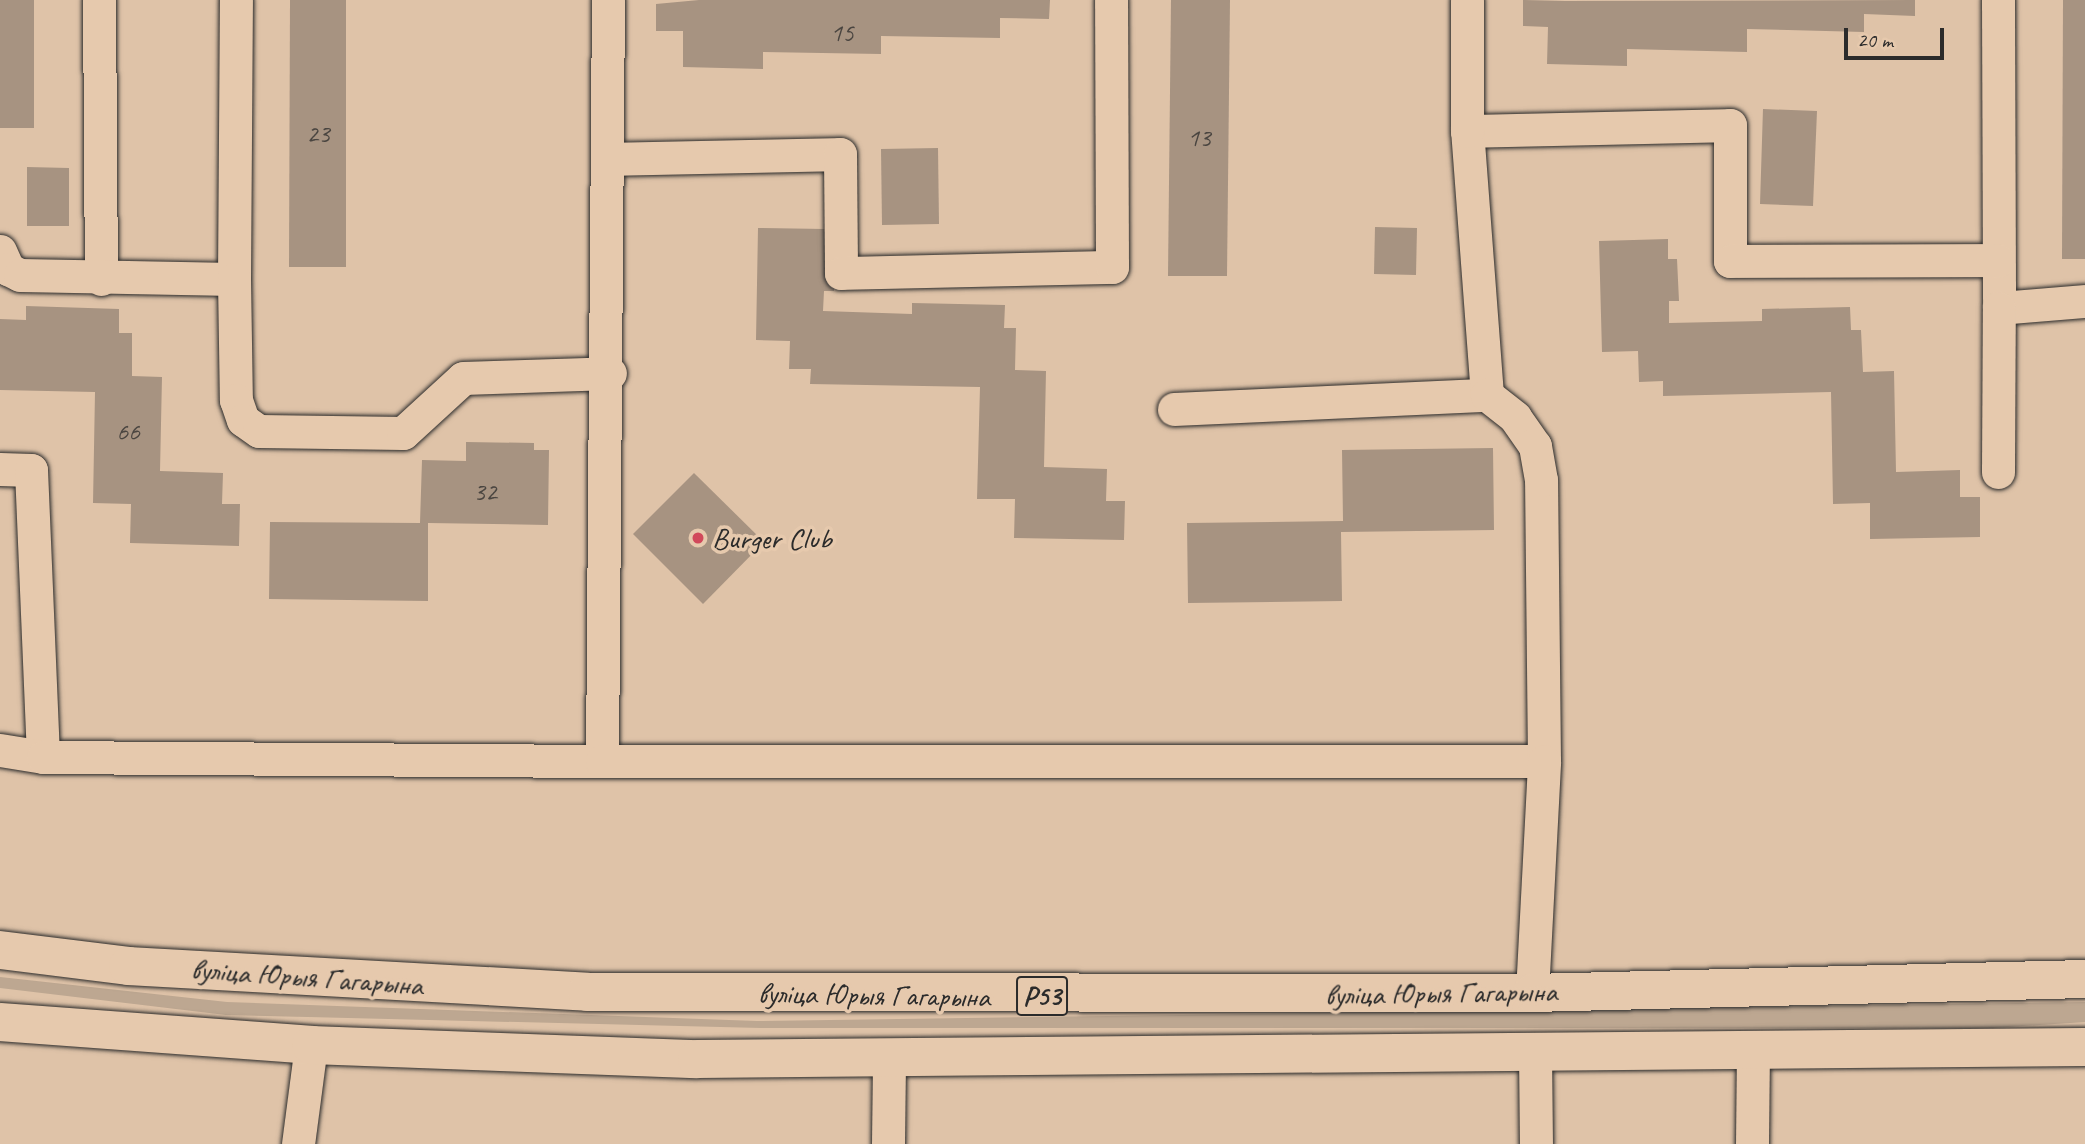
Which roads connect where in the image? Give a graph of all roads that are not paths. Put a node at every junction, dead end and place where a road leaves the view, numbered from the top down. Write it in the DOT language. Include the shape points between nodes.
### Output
graph roads {
  1 [pos="99,0"];
  2 [pos="236,0"];
  3 [pos="608,0"];
  4 [pos="1111,0"];
  5 [pos="1467,0"];
  6 [pos="1998,0"];
  7 [pos="1467,131"];
  8 [pos="609,159"];
  9 [pos="0,251"];
  10 [pos="1998,260"];
  11 [pos="101,279"];
  12 [pos="234,279"];
  13 [pos="2085,301"];
  14 [pos="1999,308"];
  15 [pos="610,373"];
  16 [pos="1487,395"];
  17 [pos="1174,409"];
  18 [pos="0,469"];
  19 [pos="1998,471"];
  20 [pos="0,750"];
  21 [pos="44,757"];
  22 [pos="602,761"];
  23 [pos="1544,761"];
  24 [pos="0,950"];
  25 [pos="2085,979"];
  26 [pos="1532,993"];
  27 [pos="0,1021"];
  28 [pos="310,1045"];
  29 [pos="2085,1046"];
  30 [pos="1753,1050"];
  31 [pos="1535,1051"];
  32 [pos="889,1060"];
  33 [pos="298,1144"];
  34 [pos="888,1144"];
  35 [pos="1536,1144"];
  36 [pos="1752,1144"];
  1 -- 11 [label="lane"];
  2 -- 12 [label="lane"];
  3 -- 8 [label="lane"];
  4 -- 8 [label="lane" via="1112,267 841,273 840,154"];
  5 -- 7 [label="lane"];
  6 -- 10 [label="lane"];
  7 -- 10 [label="lane" via="1730,125 1730,261"];
  7 -- 16 [label="lane"];
  8 -- 15 [label="lane"];
  9 -- 11 [label="lane" via="8,269 20,275"];
  10 -- 14 [label="lane"];
  11 -- 12 [label="lane"];
  12 -- 15 [label="lane" via="236,400 243,419 259,431 403,433 463,378"];
  13 -- 14 [label="lane"];
  14 -- 19 [label="lane"];
  15 -- 22 [label="lane"];
  16 -- 17 [label="lane"];
  16 -- 23 [label="lane" via="1515,416 1535,446 1541,480"];
  18 -- 21 [label="lane" via="31,470"];
  20 -- 21 [label="lane"];
  21 -- 22 [label="lane"];
  22 -- 23 [label="lane"];
  23 -- 26 [label="lane"];
  24 -- 26 [label="main road, вуліца Юрыя Гагарына / Р53" via="128,966 587,992"];
  25 -- 26 [label="main road, вуліца Юрыя Гагарына / Р53"];
  27 -- 28 [label="main road, вуліца Юрыя Гагарына / Р53"];
  28 -- 32 [label="main road, вуліца Юрыя Гагарына / Р53"];
  28 -- 33 [label="lane"];
  29 -- 30 [label="main road, вуліца Юрыя Гагарына / Р53"];
  30 -- 31 [label="main road, вуліца Юрыя Гагарына / Р53"];
  30 -- 36 [label="lane"];
  31 -- 32 [label="main road, вуліца Юрыя Гагарына / Р53"];
  31 -- 35 [label="lane"];
  32 -- 34 [label="lane"];
}
